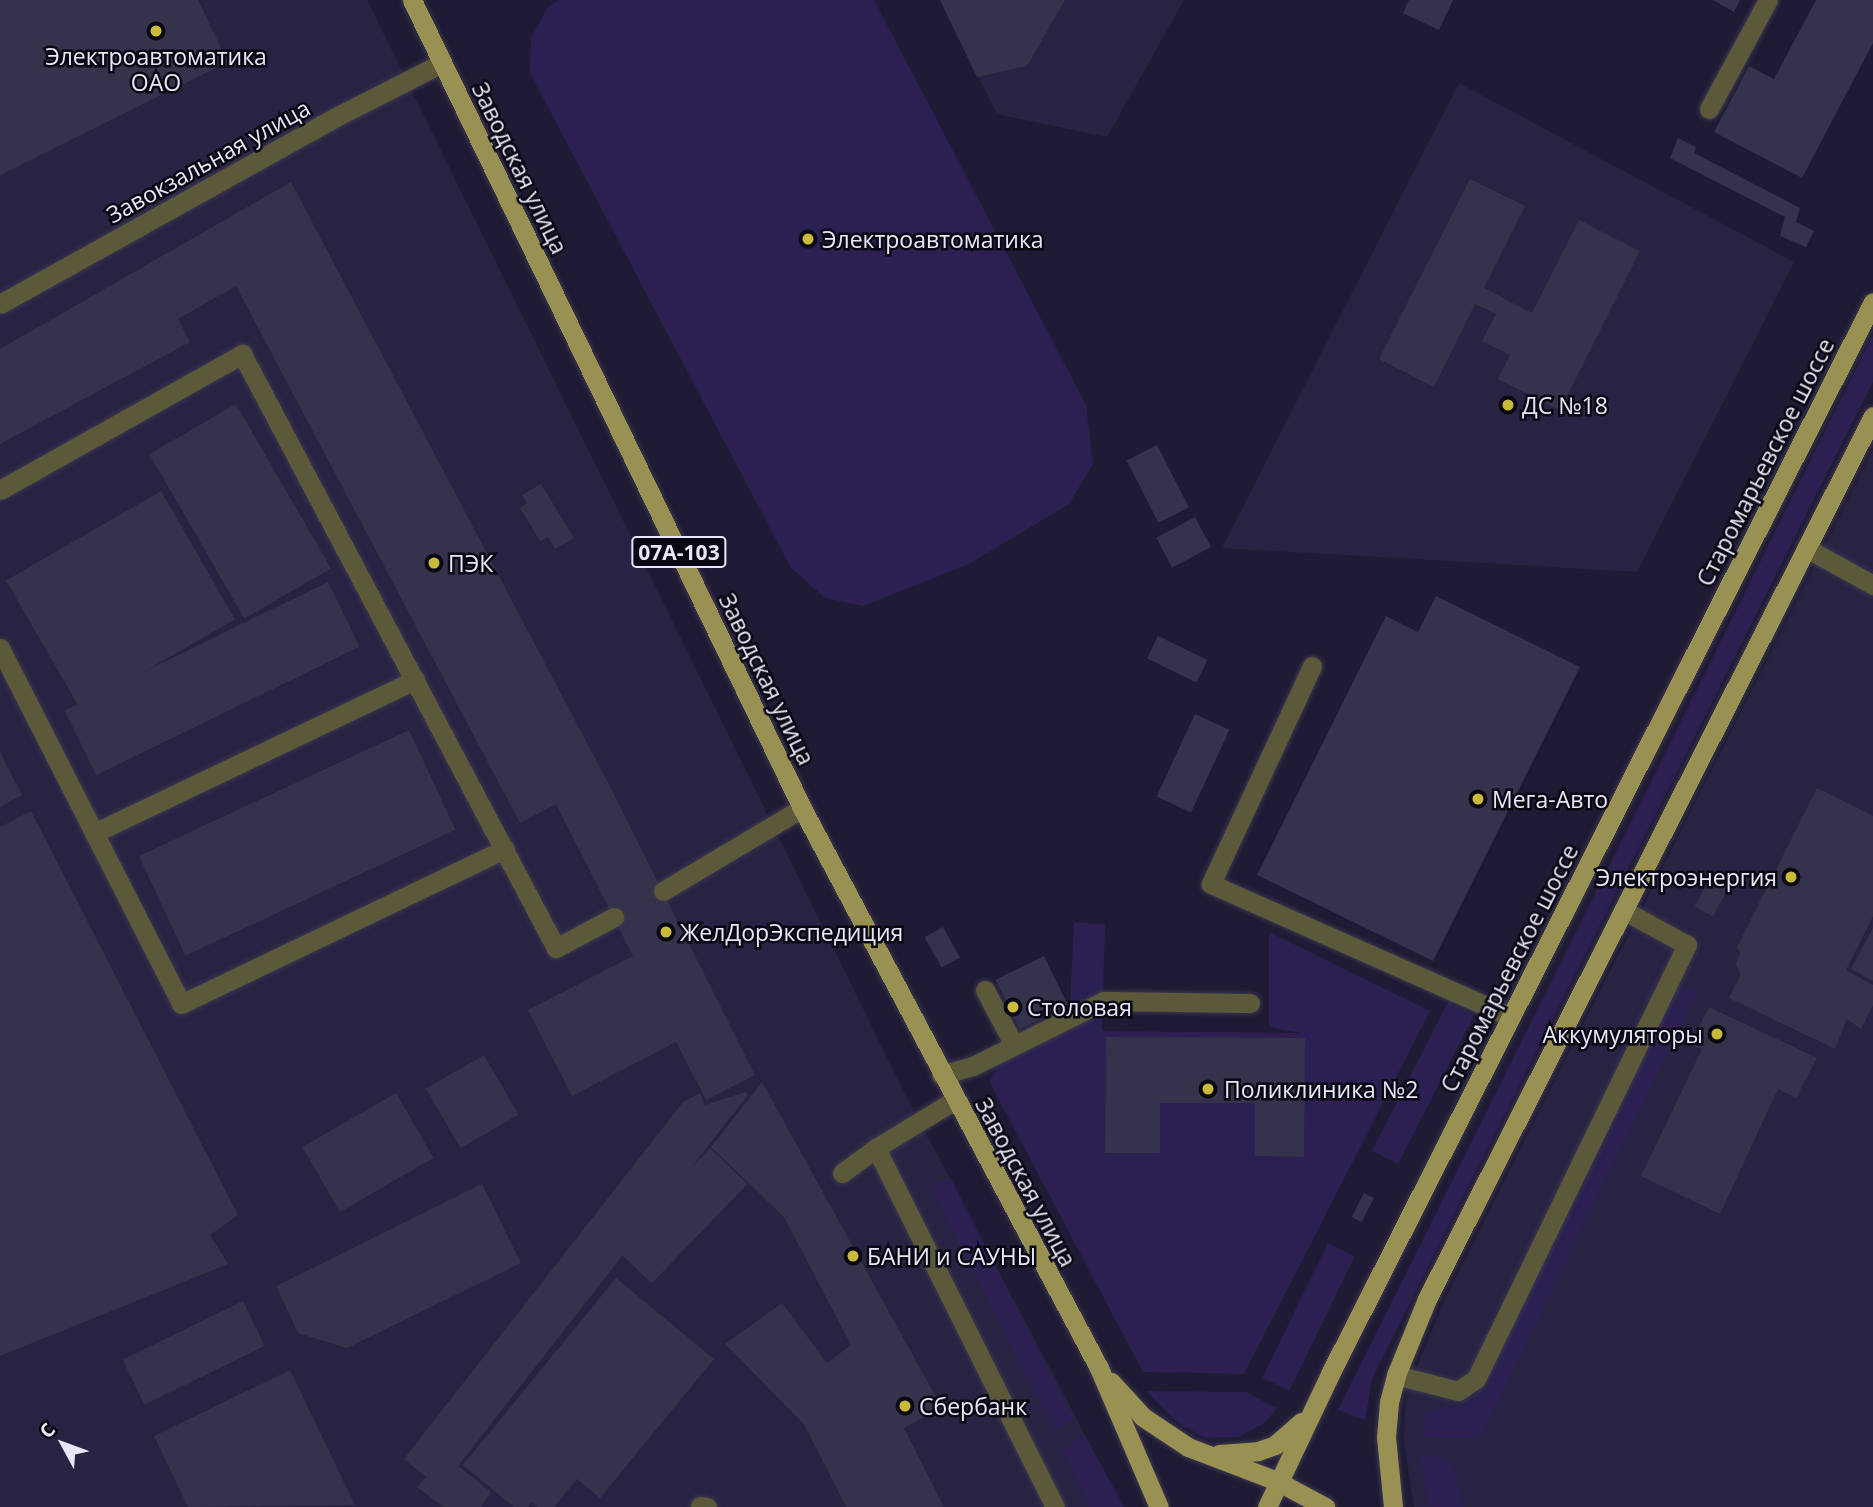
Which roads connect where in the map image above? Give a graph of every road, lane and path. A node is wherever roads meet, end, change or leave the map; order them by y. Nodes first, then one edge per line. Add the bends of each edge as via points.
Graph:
1 (412, 0) edge
2 (1768, 0) edge
3 (442, 63) junction
4 (1709, 109) dead end
5 (1873, 302) edge
6 (0, 304) edge
7 (1873, 416) edge
8 (0, 490) edge
9 (1806, 548) junction
10 (1873, 584) edge
11 (0, 648) edge
12 (1312, 666) dead end
13 (415, 680) junction
14 (802, 808) junction
15 (94, 833) junction
16 (505, 849) junction
17 (663, 891) dead end
18 (1623, 910) junction
19 (614, 918) dead end
20 (985, 990) dead end
21 (1251, 1003) dead end
22 (1511, 1017) junction
23 (1014, 1045) junction
24 (941, 1075) junction
25 (955, 1100) junction
26 (876, 1148) junction
27 (842, 1174) dead end
28 (1099, 1368) junction
29 (1396, 1375) junction
30 (1312, 1411) junction
31 (1188, 1447) junction
32 (1277, 1481) junction
33 (1055, 1507) edge
34 (1159, 1507) edge
35 (1266, 1507) edge
36 (1325, 1507) edge
37 (1393, 1507) edge

1 - 3 main road, Заводская улица / 07А-103
2 - 4 street
3 - 6 street, Завокзальная улица
3 - 14 main road, Заводская улица / 07А-103
5 - 22 main road, Старомарьевское шоссе
7 - 9 main road
8 - 13 street via 242,354
9 - 10 street
9 - 18 main road
11 - 15 street
12 - 22 street via 1211,884
13 - 15 street
13 - 16 street
14 - 17 street
14 - 24 main road, Заводская улица / 07А-103
15 - 16 street via 181,1004
16 - 19 street via 556,948
18 - 29 main road via 1427,1299
18 - 29 street via 1687,945 1476,1379 1458,1391
20 - 23 street
21 - 23 street via 1104,1001
22 - 30 main road, Старомарьевское шоссе
23 - 24 street via 973,1066
24 - 25 main road, Заводская улица / 07А-103
25 - 26 street
25 - 28 main road, Заводская улица / 07А-103
26 - 27 street
26 - 33 street
28 - 31 main road via 1143,1417
28 - 34 main road
29 - 37 main road via 1386,1437
30 - 31 main road via 1275,1445 1258,1451 1221,1455
30 - 32 main road, Старомарьевское шоссе
31 - 32 main road
32 - 35 main road, Старомарьевское шоссе
32 - 36 main road

